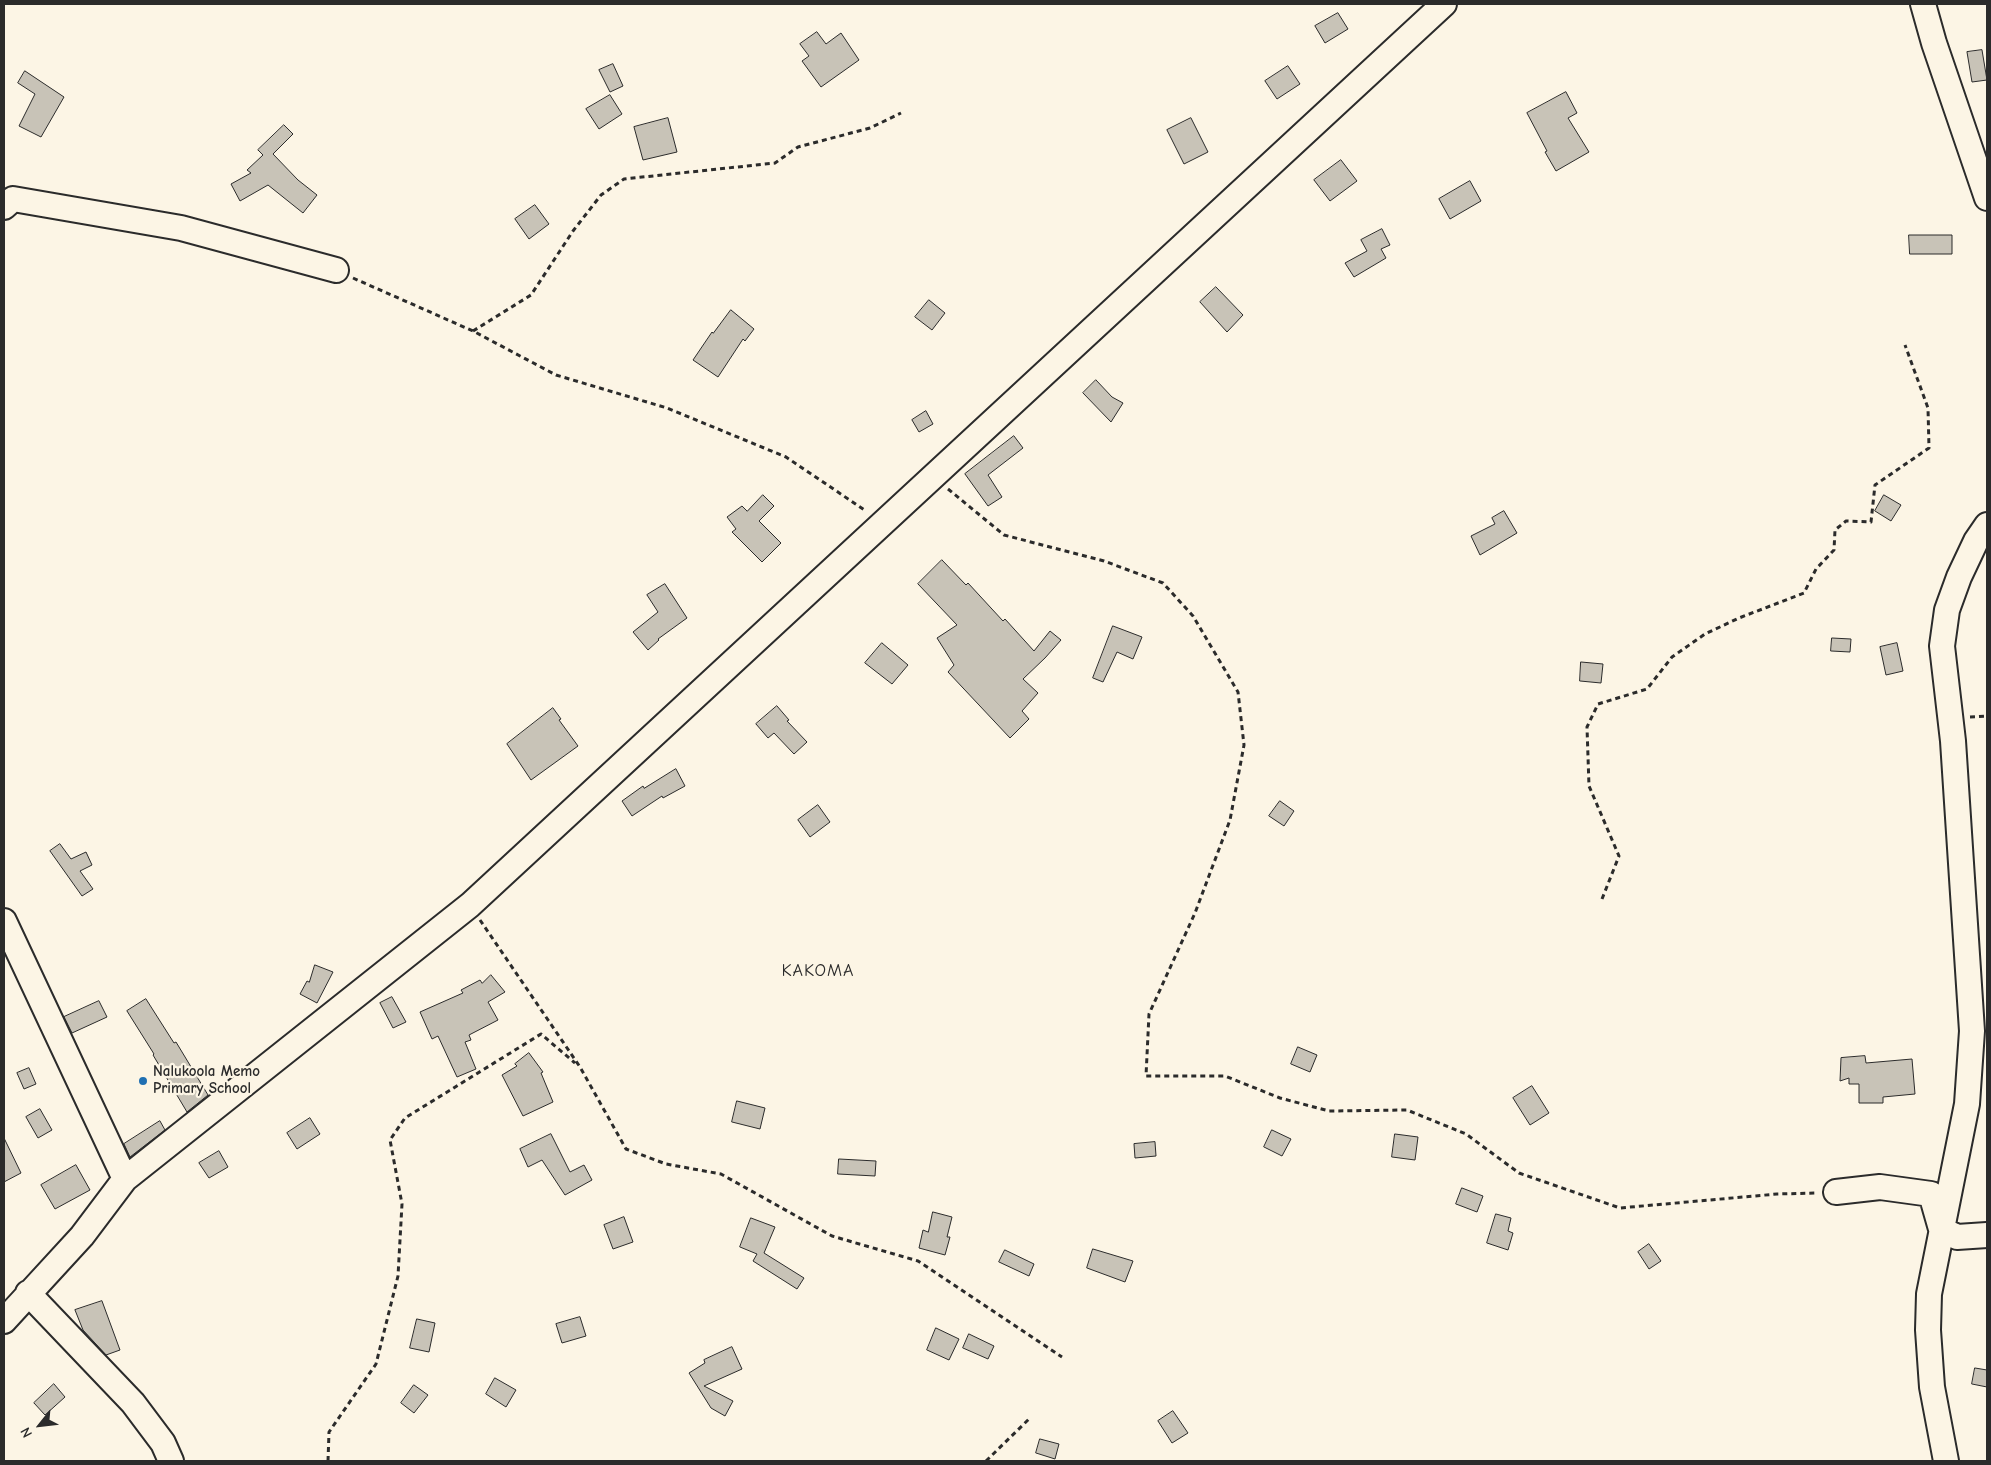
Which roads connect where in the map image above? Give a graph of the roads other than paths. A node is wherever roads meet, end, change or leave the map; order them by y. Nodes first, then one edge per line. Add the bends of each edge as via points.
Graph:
1 (1444, 4) edge
2 (1923, 4) edge
3 (1987, 198) edge
4 (4, 207) edge
5 (336, 270) road end
6 (1987, 525) edge
7 (4, 921) edge
8 (125, 1179) junction
9 (1836, 1192) road end
10 (1941, 1229) junction
11 (1987, 1235) edge
12 (28, 1293) junction
13 (4, 1321) edge
14 (171, 1461) edge
15 (1946, 1461) edge

1 - 8 street via 470,905
2 - 3 street
4 - 5 street via 13,199 181,228
6 - 10 street via 1959,577 1947,610 1942,646 1953,742 1972,1031 1966,1104
7 - 8 street
8 - 12 street via 82,1236
9 - 10 street via 1880,1187 1931,1194
10 - 11 street via 1957,1238
10 - 15 street via 1929,1294 1928,1330 1932,1387
12 - 13 street
12 - 14 street via 133,1404 163,1443

